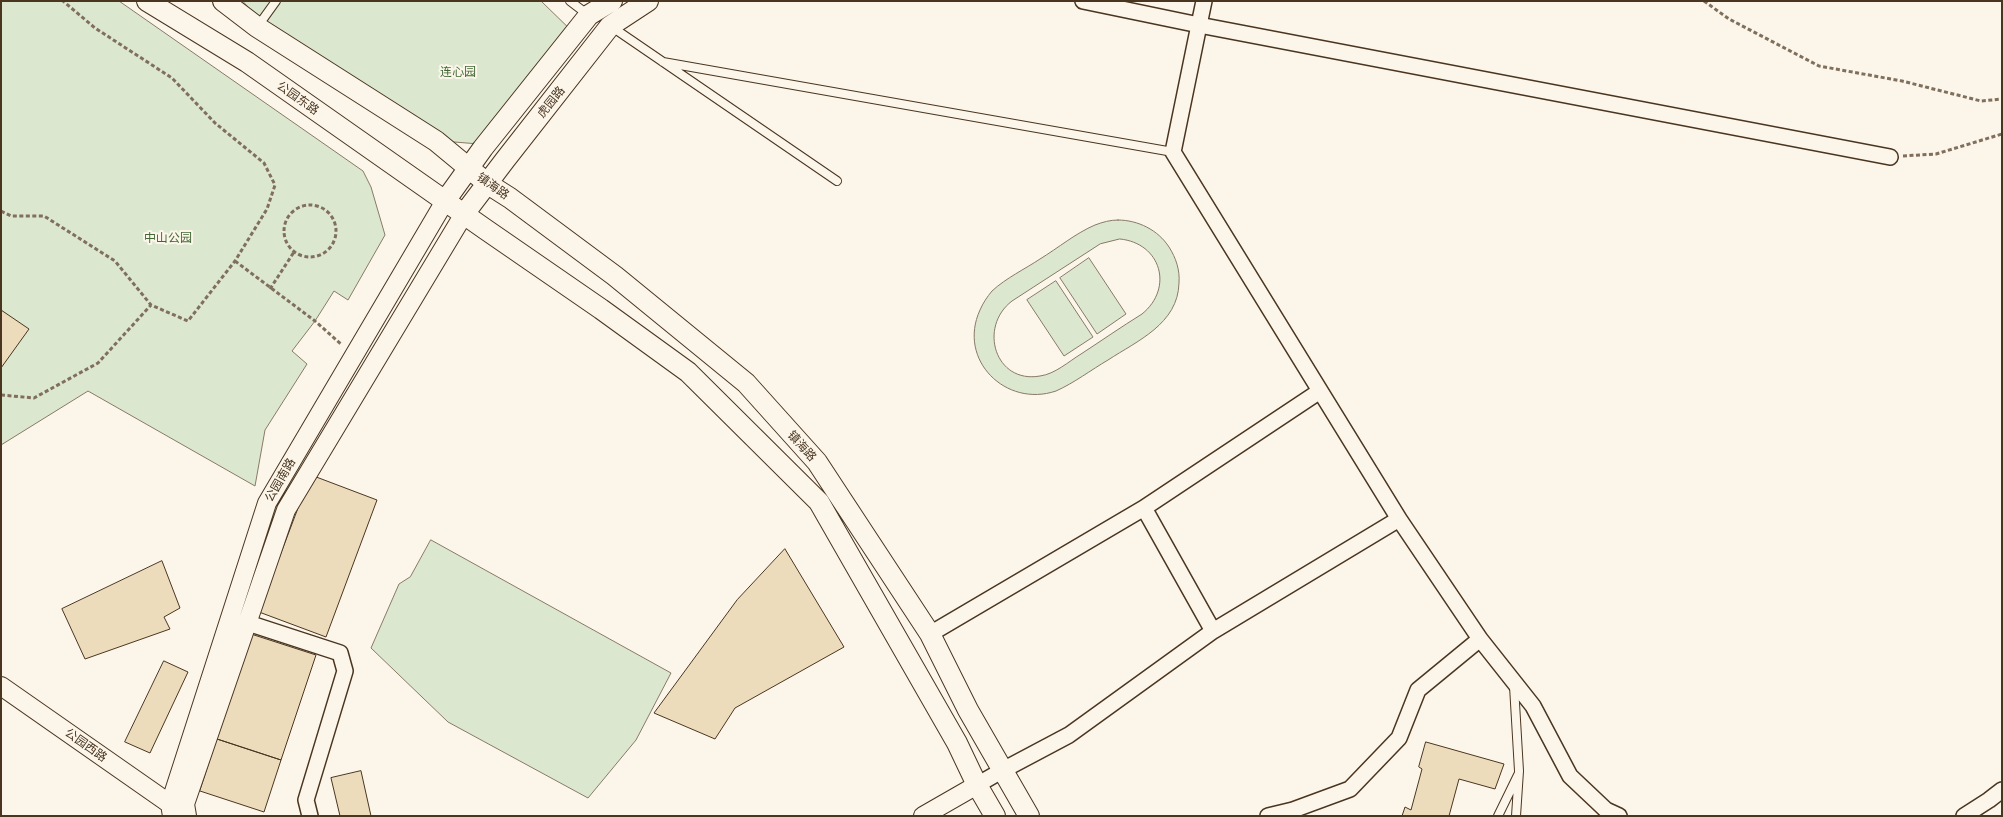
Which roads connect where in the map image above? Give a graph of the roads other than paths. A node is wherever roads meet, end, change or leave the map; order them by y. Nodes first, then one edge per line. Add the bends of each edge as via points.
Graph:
1 (148, 1) edge
2 (223, 1) edge
3 (276, 1) edge
4 (570, 1) edge
5 (612, 1) edge
6 (648, 1) edge
7 (1083, 1) edge
8 (1204, 1) edge
9 (589, 15) junction
10 (1199, 25) junction
11 (610, 26) junction
12 (257, 27) junction
13 (663, 62) junction
14 (1173, 152) junction
15 (1890, 157) road end
16 (468, 168) junction
17 (837, 180) dead end
18 (488, 184) junction
19 (446, 201) junction
20 (464, 214) junction
21 (1320, 391) junction
22 (1144, 508) junction
23 (1398, 519) junction
24 (248, 622) junction
25 (1214, 631) junction
26 (930, 634) junction
27 (1480, 639) junction
28 (1514, 682) junction
29 (1, 686) edge
30 (1003, 770) junction
31 (1519, 771) junction
32 (977, 786) junction
33 (2002, 790) edge
34 (171, 810) edge
35 (187, 816) edge
36 (310, 816) edge
37 (923, 816) edge
38 (995, 816) edge
39 (1030, 816) edge
40 (1268, 816) edge
41 (1498, 816) edge
42 (1516, 816) edge
43 (1619, 816) edge
44 (1964, 816) edge

1 - 19 main road, 公园东路 via 247,62
2 - 12 main road
3 - 12 lane
4 - 9 lane
5 - 9 main road, 虎园路
6 - 11 main road, 虎园路
7 - 10 street
8 - 10 street
9 - 16 main road, 虎园路
10 - 14 street
10 - 15 street
11 - 13 lane
11 - 18 main road, 虎园路
12 - 16 main road via 436,141
13 - 14 lane
13 - 17 lane
14 - 21 street
16 - 18 main road, 镇海路
16 - 19 main road, 虎园路
18 - 20 main road, 虎园路
18 - 26 main road, 镇海路 via 615,276 746,384 817,462
19 - 20 main road
19 - 34 street, 公园南路 via 267,503
20 - 24 street, 公园南路 via 286,510
20 - 32 main road via 688,372 819,502 957,743
21 - 22 street
21 - 23 street
22 - 25 street
22 - 26 street
23 - 25 street
23 - 27 street
24 - 35 street, 公园南路 via 185,804
24 - 36 street via 340,653 344,671 306,800
25 - 30 street via 1069,735
26 - 30 main road, 镇海路
27 - 28 street
27 - 40 street via 1418,690 1399,738 1350,789
28 - 31 lane
28 - 43 street via 1533,706 1570,776 1606,810
29 - 34 street, 公园西路
30 - 32 street
30 - 39 main road, 镇海路
31 - 41 lane
31 - 42 lane
32 - 37 street
32 - 38 main road
33 - 44 street

